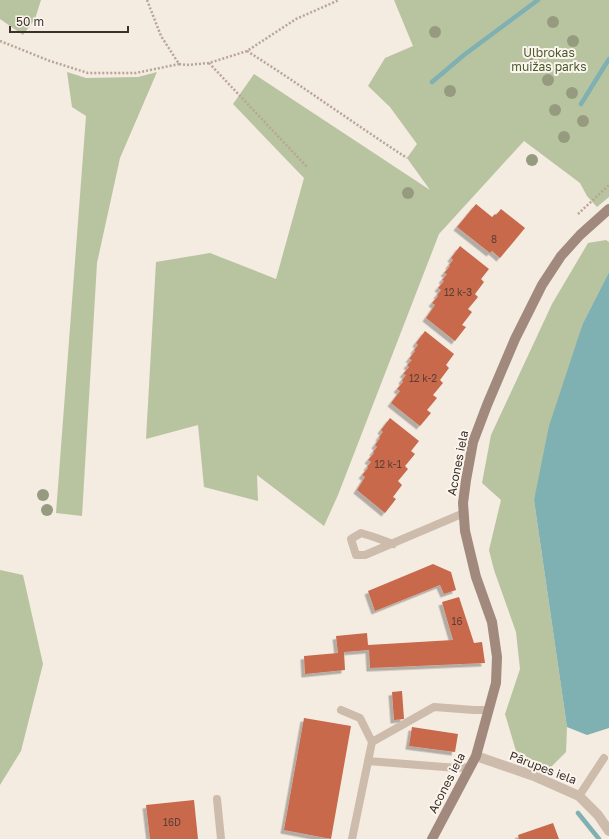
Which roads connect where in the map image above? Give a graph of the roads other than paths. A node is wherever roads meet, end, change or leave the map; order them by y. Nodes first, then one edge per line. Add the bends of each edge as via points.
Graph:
1 (609, 209) edge
2 (464, 513) junction
3 (393, 544) dead end
4 (341, 710) dead end
5 (490, 710) junction
6 (372, 742) junction
7 (476, 756) junction
8 (604, 758) dead end
9 (368, 761) junction
10 (470, 767) junction
11 (579, 796) junction
12 (218, 799) dead end
13 (609, 831) edge
14 (221, 839) edge
15 (352, 839) edge
16 (432, 839) edge

1 - 2 street, Acones iela via 561,256 542,285 515,339 473,442 466,480
2 - 3 lane
2 - 5 street, Acones iela via 465,531 476,576 489,613 497,657 496,683
4 - 6 lane via 360,718
5 - 6 lane via 434,707
5 - 7 street, Acones iela
6 - 9 lane
7 - 10 street, Acones iela
7 - 11 street, Pārupes iela via 534,776
8 - 11 lane
9 - 10 lane
9 - 15 lane
10 - 16 street, Acones iela
11 - 13 street, Pārupes iela via 598,815
12 - 14 lane

